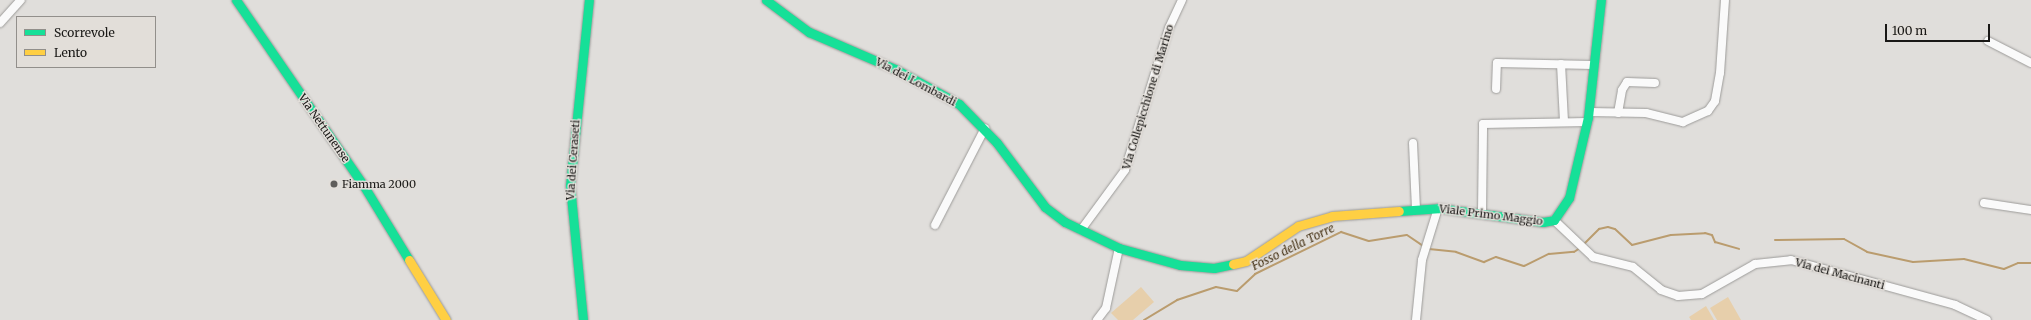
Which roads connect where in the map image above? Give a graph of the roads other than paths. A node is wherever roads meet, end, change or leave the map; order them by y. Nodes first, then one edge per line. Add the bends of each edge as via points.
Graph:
1 (21, 0) edge
2 (236, 0) edge
3 (589, 0) edge
4 (766, 0) edge
5 (1182, 0) edge
6 (1601, 0) edge
7 (1725, 0) edge
8 (0, 23) edge
9 (1988, 41) dead end
10 (2031, 63) edge
11 (1561, 64) junction
12 (1593, 65) junction
13 (1655, 83) dead end
14 (1496, 89) dead end
15 (1589, 112) junction
16 (1618, 112) junction
17 (1564, 122) junction
18 (1587, 122) junction
19 (985, 128) junction
20 (1413, 143) dead end
21 (1984, 203) dead end
22 (1438, 208) junction
23 (1416, 210) junction
24 (2031, 210) edge
25 (1482, 212) junction
26 (1554, 220) junction
27 (935, 225) dead end
28 (1081, 230) junction
29 (1119, 248) junction
30 (446, 320) edge
31 (583, 320) edge
32 (1097, 320) edge
33 (1416, 320) edge
34 (1987, 320) edge

1 - 8 street
2 - 30 street, Via Nettunense via 362,183
3 - 31 street, Via dei Ceraseti via 570,186
4 - 19 street, Via dei Lombardi via 816,36 889,66 950,98
5 - 28 street, Via Collepicchione di Marino via 1169,28 1125,170
6 - 12 street, Viale Primo Maggio
7 - 16 street via 1720,73 1712,107 1684,122 1646,113
9 - 10 street
11 - 12 street
11 - 14 street via 1497,63
11 - 17 street
12 - 15 street, Viale Primo Maggio
13 - 16 street via 1627,82 1622,90
15 - 16 street
15 - 18 street, Viale Primo Maggio
17 - 18 street
17 - 25 street via 1483,124
18 - 26 street, Viale Primo Maggio via 1569,198
19 - 27 street
19 - 28 street, Via dei Lombardi via 1045,207
20 - 23 street
21 - 24 street
22 - 23 street, Viale Primo Maggio
22 - 25 street, Viale Primo Maggio
22 - 33 street via 1426,248
23 - 29 street, Viale Primo Maggio via 1314,219 1294,229 1257,255 1219,268 1180,265
25 - 26 street, Viale Primo Maggio via 1543,222
26 - 34 street, Via dei Macinanti via 1598,260 1633,267 1661,290 1682,297 1711,290 1750,265 1791,260 1955,305
28 - 29 street, Via dei Lombardi
29 - 32 street via 1106,308

